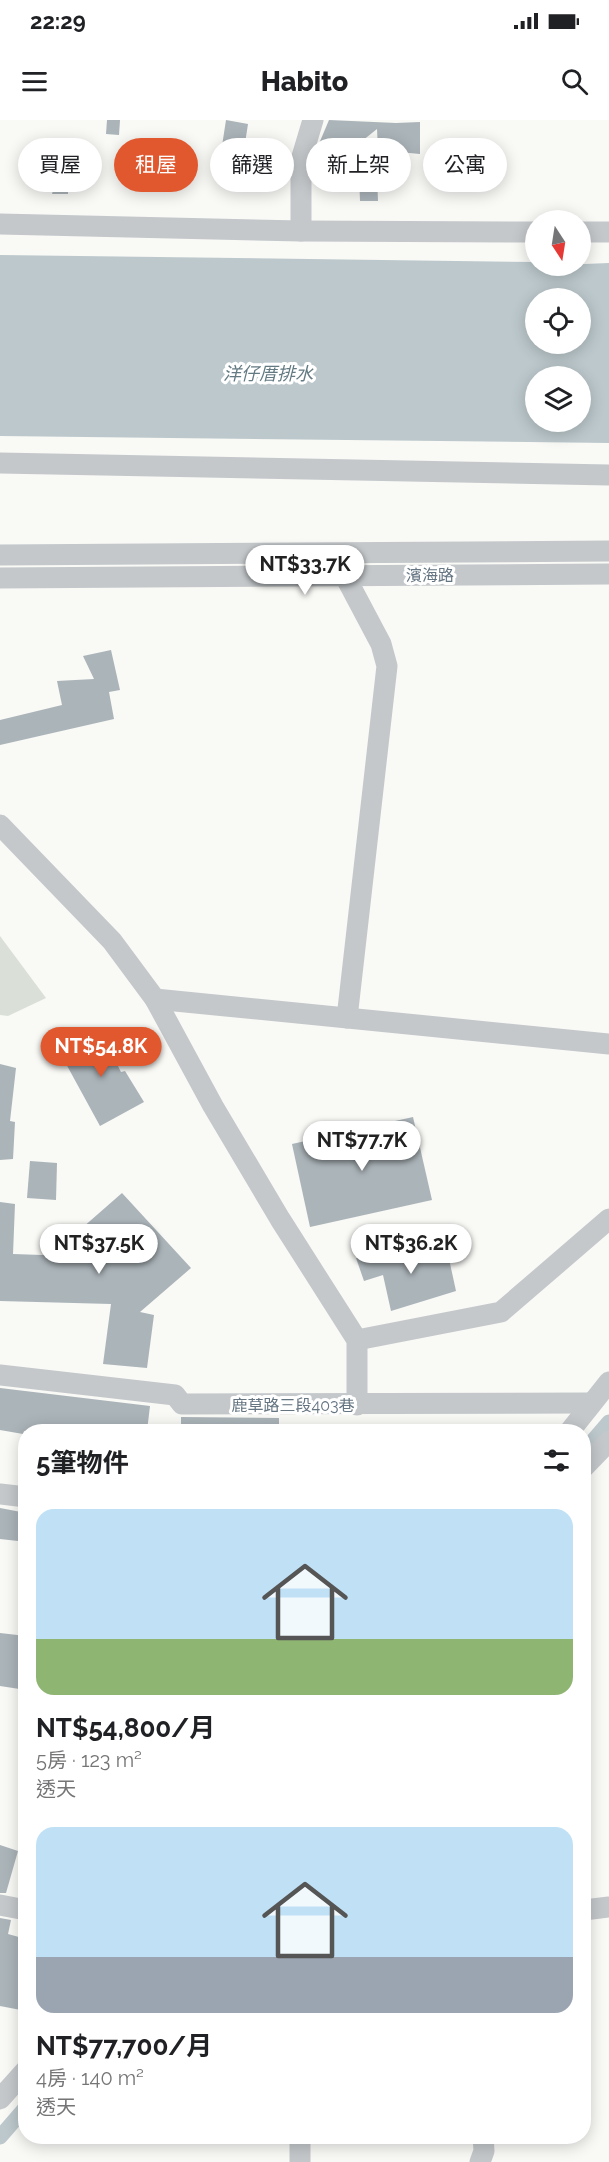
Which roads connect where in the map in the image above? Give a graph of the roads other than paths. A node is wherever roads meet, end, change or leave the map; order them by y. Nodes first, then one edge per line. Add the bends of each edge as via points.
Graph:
1 (306, 121) edge
2 (0, 224) edge
3 (301, 231) junction
4 (525, 232) edge
5 (591, 232) edge
6 (609, 232) edge
7 (0, 464) edge
8 (609, 475) edge
9 (609, 551) edge
10 (0, 555) edge
11 (609, 574) edge
12 (345, 576) junction
13 (0, 578) edge
14 (0, 825) edge
15 (155, 999) junction
16 (347, 1018) junction
17 (609, 1044) edge
18 (609, 1219) edge
19 (357, 1340) junction
20 (0, 1375) edge
21 (609, 1382) edge
22 (591, 1403) junction
23 (357, 1406) junction
24 (575, 1424) edge
25 (609, 1441) edge
26 (591, 1460) edge
27 (0, 1494) edge
28 (18, 1496) edge
29 (0, 1905) edge
30 (609, 1907) edge
31 (18, 1908) edge
32 (591, 1909) edge
33 (18, 2079) edge
34 (0, 2099) edge
35 (300, 2144) edge
36 (483, 2144) edge
37 (300, 2162) edge
38 (480, 2162) edge

1 - 3 street via 301,160
2 - 3 street
3 - 4 street
5 - 6 street
7 - 8 street
9 - 10 street, 濱海路
11 - 12 street, 濱海路
12 - 13 street, 濱海路
12 - 16 street via 381,644 387,666
14 - 15 street via 112,941
15 - 16 street
15 - 19 street via 256,1178
16 - 17 street
18 - 19 street via 501,1312
19 - 23 street
20 - 23 street, 鹿草路三段403巷 via 175,1395 182,1404
21 - 22 street
22 - 23 street, 鹿草路三段403巷
22 - 24 street
25 - 26 street
27 - 28 street
29 - 31 street
30 - 32 street
33 - 34 street
35 - 37 street
36 - 38 street

